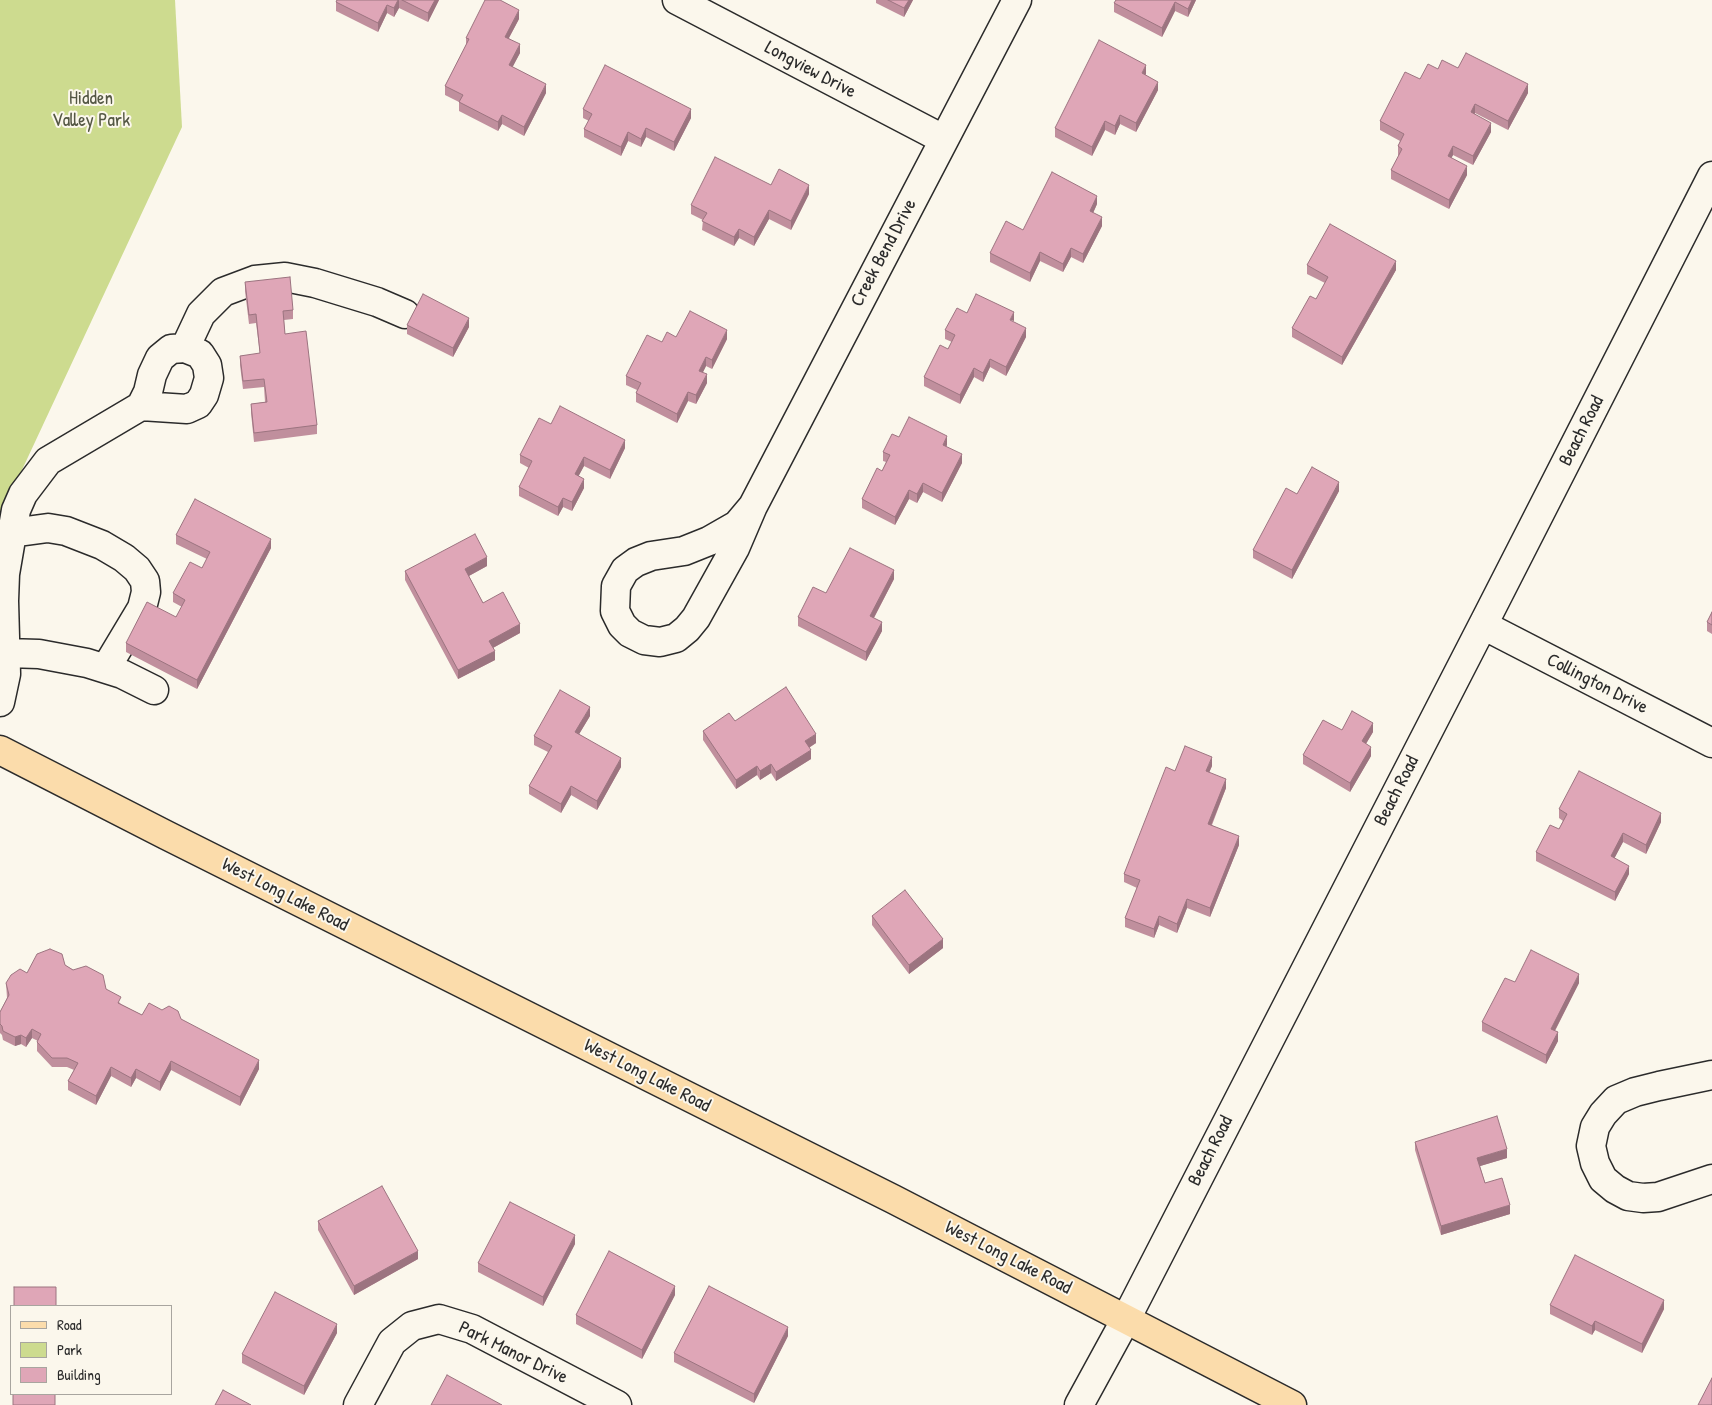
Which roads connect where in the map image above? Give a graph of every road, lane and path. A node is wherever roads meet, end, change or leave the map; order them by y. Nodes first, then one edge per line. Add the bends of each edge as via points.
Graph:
1 (677, 0) edge
2 (1017, 0) edge
3 (943, 139) junction
4 (1712, 176) edge
5 (405, 314) dead end
6 (185, 348) junction
7 (141, 406) junction
8 (753, 506) junction
9 (11, 532) junction
10 (1482, 626) junction
11 (6, 653) junction
12 (106, 668) junction
13 (154, 690) dead end
14 (0, 702) edge
15 (1712, 743) edge
16 (0, 750) edge
17 (1712, 1075) edge
18 (1712, 1179) edge
19 (1126, 1319) junction
20 (358, 1405) edge
21 (617, 1405) edge
22 (1079, 1405) edge
23 (1292, 1405) edge

1 - 3 street, Longview Drive
2 - 3 street, Creek Bend Drive
3 - 8 street, Creek Bend Drive
4 - 10 street, Beach Road
5 - 6 street via 315,282 286,277 254,280 223,292 201,314
6 - 7 street via 171,349 160,358
6 - 7 street via 200,354 207,365 209,378 198,404 187,409
7 - 9 street via 48,461 23,494
8 - 8 street, Creek Bend Drive via 738,525 709,541 684,551 651,556 625,570 616,586 615,611 622,625 644,640 660,642 676,638 687,629 735,548
9 - 11 street via 4,574
9 - 12 street via 48,528 66,531 102,544 137,569 145,581 142,608
10 - 15 street, Collington Drive
10 - 19 street, Beach Road
11 - 12 street via 38,654
11 - 14 street via 6,674
12 - 13 street
16 - 19 main road, West Long Lake Road
17 - 18 street via 1635,1092 1616,1100 1596,1127 1592,1146 1595,1163 1603,1179 1628,1196 1658,1197
19 - 22 street, Beach Road
19 - 23 main road, West Long Lake Road
20 - 21 street, Park Manor Drive via 392,1342 412,1326 439,1319 472,1329

